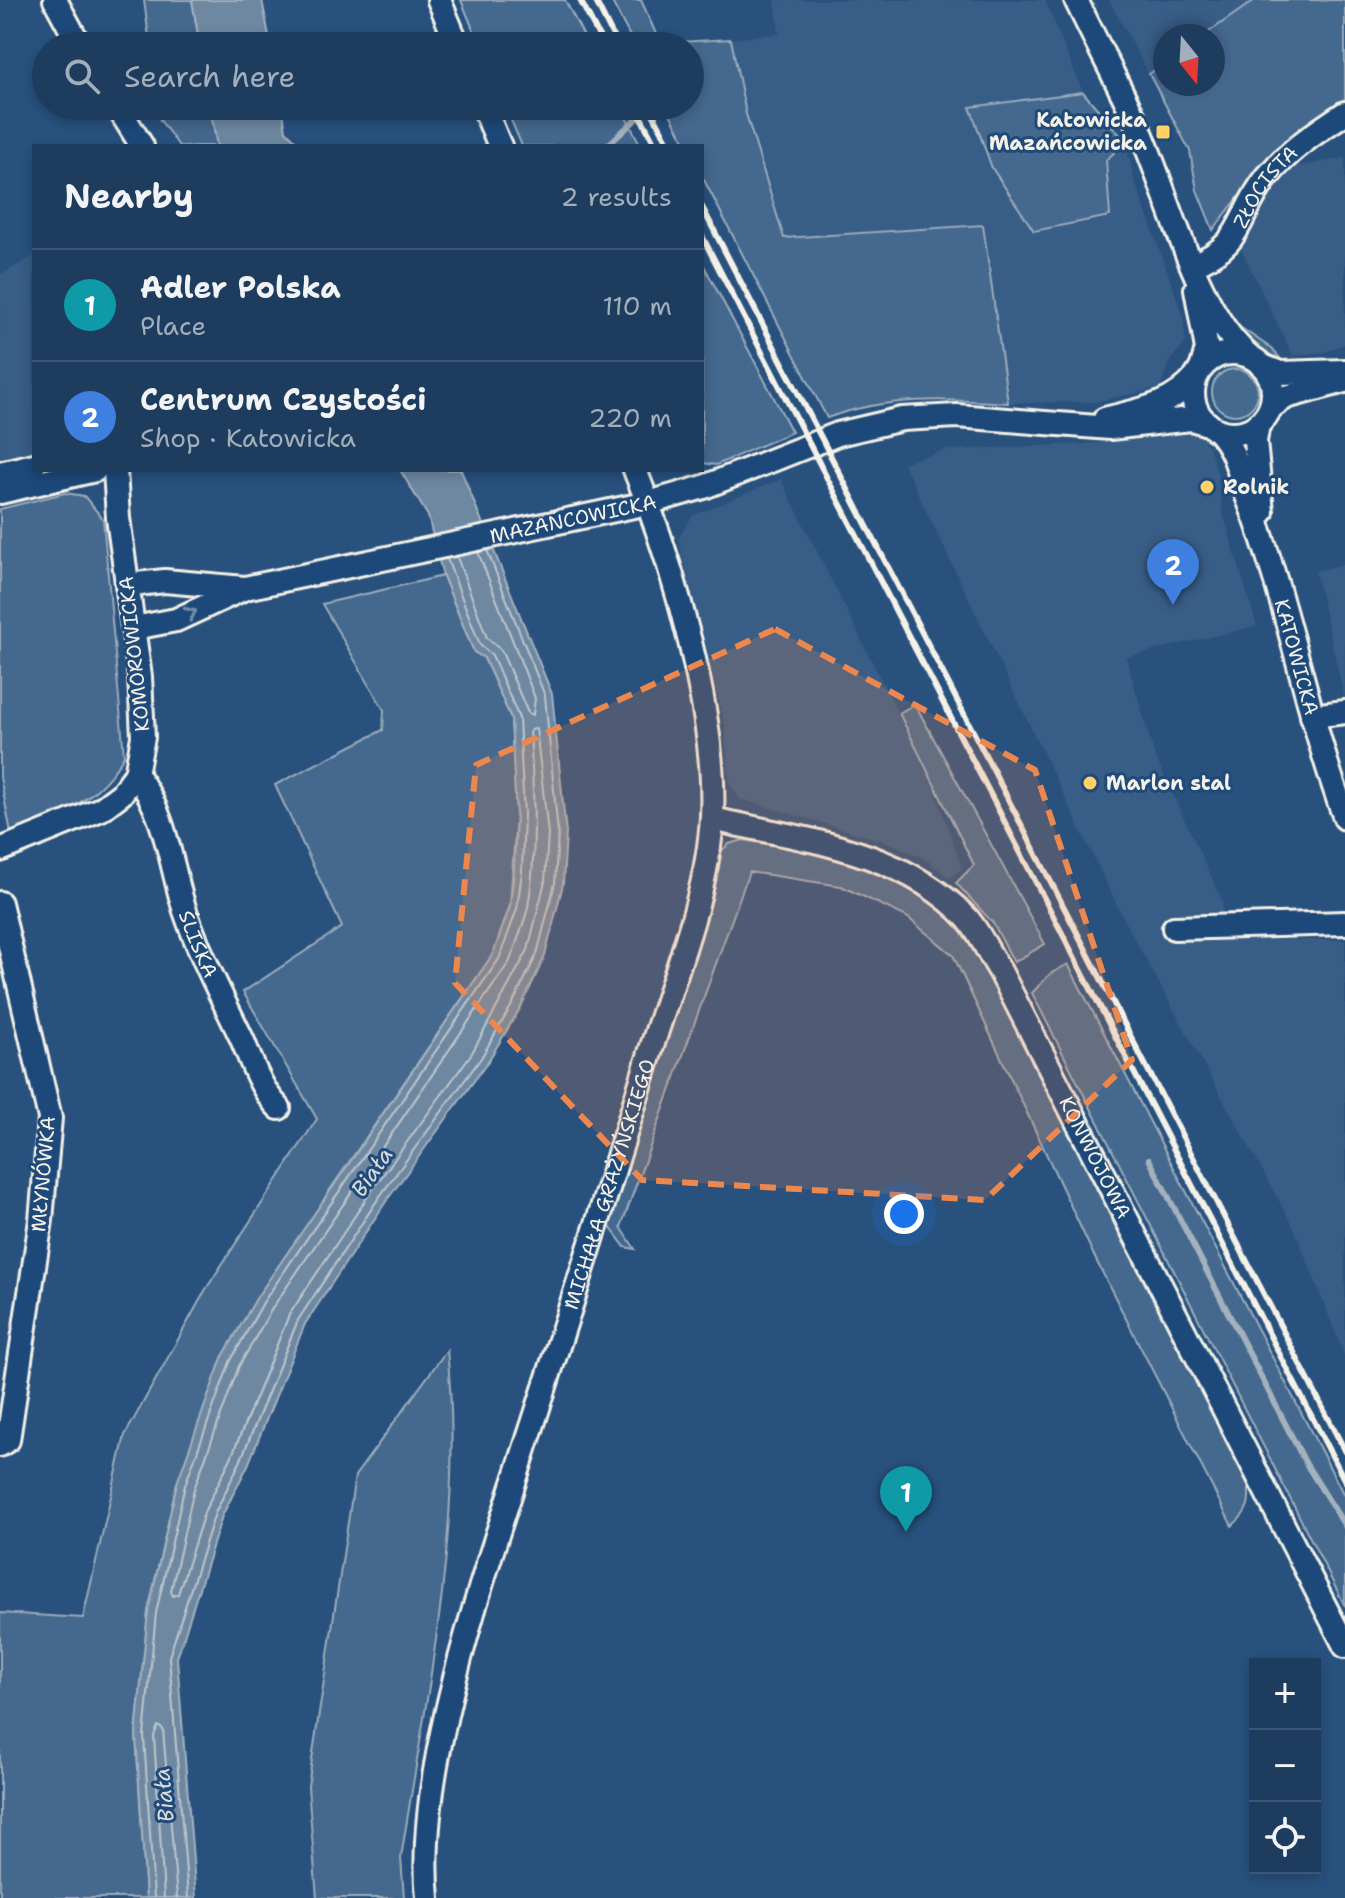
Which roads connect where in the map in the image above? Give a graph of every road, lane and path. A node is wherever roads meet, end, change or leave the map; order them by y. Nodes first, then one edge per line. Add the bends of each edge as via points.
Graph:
1 (55, 0) edge
2 (439, 0) edge
3 (1076, 0) edge
4 (72, 32) edge
5 (452, 32) edge
6 (1345, 113) edge
7 (126, 120) edge
8 (489, 120) edge
9 (141, 144) edge
10 (499, 144) edge
11 (1192, 265) junction
12 (1256, 361) junction
13 (1345, 371) edge
14 (1199, 372) junction
15 (1345, 381) edge
16 (1264, 416) junction
17 (1084, 424) junction
18 (1213, 427) junction
19 (32, 465) edge
20 (86, 472) edge
21 (115, 472) edge
22 (636, 472) edge
23 (0, 473) edge
24 (0, 492) edge
25 (648, 503) junction
26 (1264, 541) junction
27 (127, 585) junction
28 (245, 588) junction
29 (134, 628) junction
30 (1345, 712) edge
31 (1312, 716) junction
32 (136, 774) junction
33 (1345, 818) edge
34 (712, 819) junction
35 (0, 850) edge
36 (0, 903) edge
37 (1345, 923) edge
38 (1174, 928) dead end
39 (279, 1108) dead end
40 (0, 1445) edge
41 (1345, 1646) edge
42 (428, 1898) edge

1 - 4 street
2 - 5 street
3 - 11 street via 1138,127
6 - 11 street, ZŁOCISTA via 1279,164 1227,247
7 - 9 street
8 - 10 street
11 - 12 street via 1231,340
11 - 14 street via 1207,349
12 - 13 street via 1280,373
12 - 14 street via 1227,352
12 - 16 street via 1273,387
14 - 17 street, MAZAŃCOWICKA via 1180,395 1163,404
14 - 18 street via 1195,407
15 - 16 street via 1286,397
16 - 18 street via 1239,432
16 - 26 street, KATOWICKA via 1255,441
17 - 18 street, MAZAŃCOWICKA via 1138,427 1191,419
17 - 25 street, MAZAŃCOWICKA via 957,416 870,424
18 - 26 street, KATOWICKA via 1231,445
19 - 23 street
20 - 24 street
21 - 27 street, KOMOROWICKA
22 - 25 street, MICHAŁA GRAŻYŃSKIEGO
25 - 28 street, MAZAŃCOWICKA
25 - 34 street, MICHAŁA GRAŻYŃSKIEGO via 707,727
26 - 31 street, KATOWICKA
27 - 28 street, MAZAŃCOWICKA via 165,581
27 - 29 street, KOMOROWICKA
29 -> 28 street, MAZAŃCOWICKA via 176,620
29 - 32 street, KOMOROWICKA via 143,737
30 - 31 street
31 - 33 street, KATOWICKA
32 - 35 street via 101,809
32 - 39 street, ŚLISKA via 153,797 166,830 185,910 202,954 263,1085
34 - 41 street, KONWOJOWA via 879,860 933,887 969,921 1000,971
34 - 42 street, MICHAŁA GRAŻYŃSKIEGO via 689,927 465,1632 437,1770 425,1870
36 - 40 street, MŁYNÓWKA via 50,1118 41,1220 8,1440
37 - 38 street

